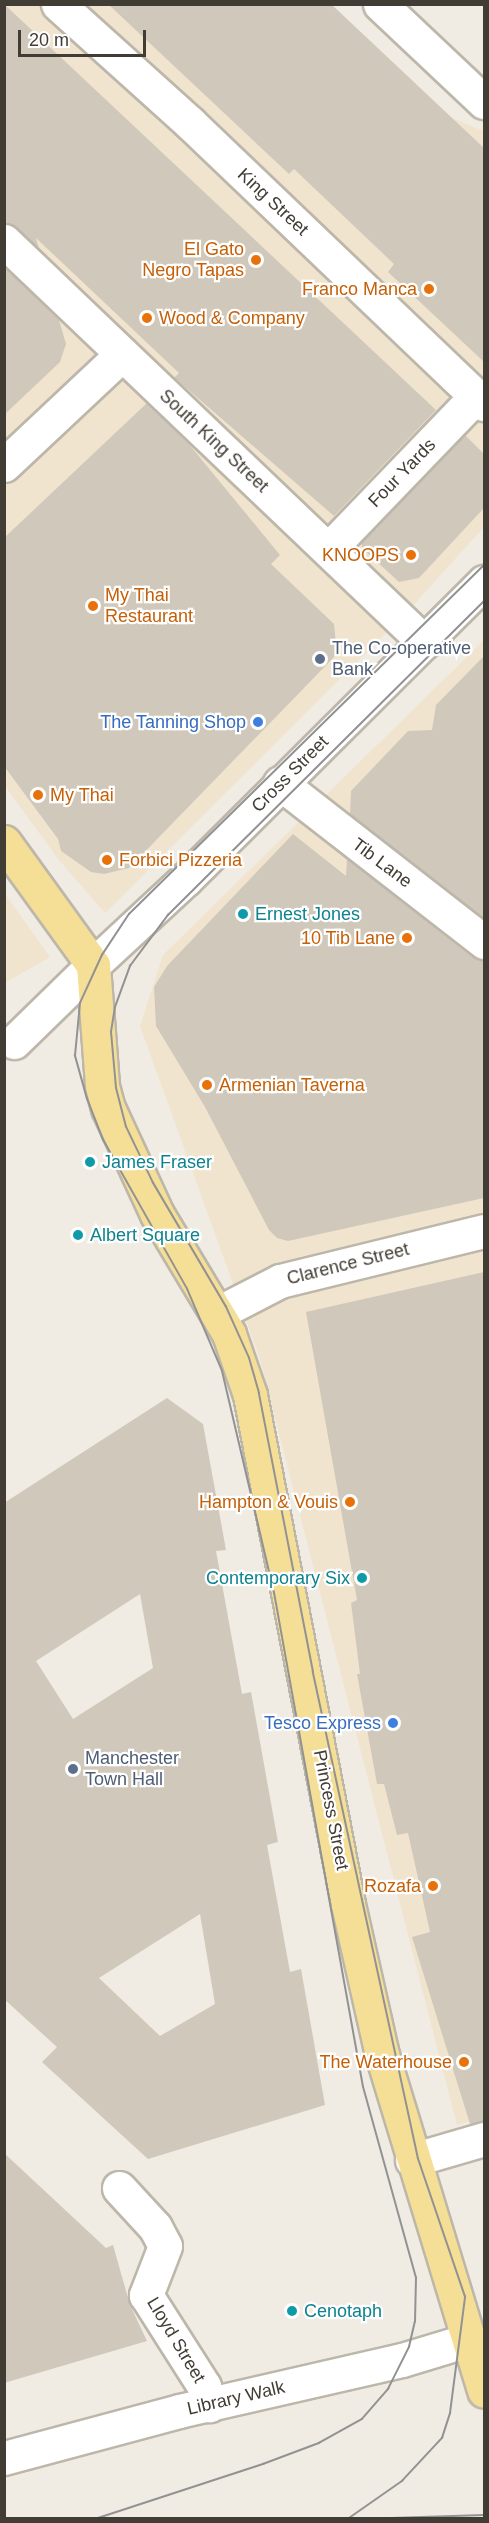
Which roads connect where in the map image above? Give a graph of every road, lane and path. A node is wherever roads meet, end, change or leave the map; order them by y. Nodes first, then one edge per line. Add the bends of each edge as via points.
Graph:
1 (58, 4) edge
2 (380, 4) edge
3 (484, 102) edge
4 (4, 241) edge
5 (122, 354) junction
6 (480, 400) edge
7 (4, 465) edge
8 (329, 549) junction
9 (484, 582) edge
10 (423, 642) junction
11 (280, 783) junction
12 (4, 842) edge
13 (484, 942) edge
14 (93, 965) junction
15 (9, 1046) edge
16 (484, 1232) edge
17 (218, 1313) junction
18 (484, 2139) edge
19 (412, 2160) junction
20 (118, 2188) dead end
21 (468, 2340) junction
22 (484, 2391) edge
23 (209, 2405) junction
24 (4, 2458) edge

1 - 6 street, King Street via 190,123
2 - 3 street
4 - 5 street, South King Street
5 - 7 street
5 - 8 street, South King Street
6 - 8 street, Four Yards
8 - 10 street, South King Street
9 - 10 street, Cross Street
10 - 11 street, Cross Street
11 - 13 street, Tib Lane
11 - 14 street, Cross Street via 186,879
12 - 14 main road
14 - 15 street
14 - 17 main road, Princess Street via 102,1086 108,1108 157,1214
16 - 17 street, Clarence Street via 280,1281
17 - 19 main road, Princess Street via 250,1395 348,1904 386,2069
18 - 19 street
19 - 21 main road, Princess Street
20 - 23 street, Lloyd Street via 155,2227 165,2246 146,2295 204,2386
21 - 22 main road, Princess Street
21 - 23 street, Library Walk via 402,2360
23 - 24 street, Library Walk

